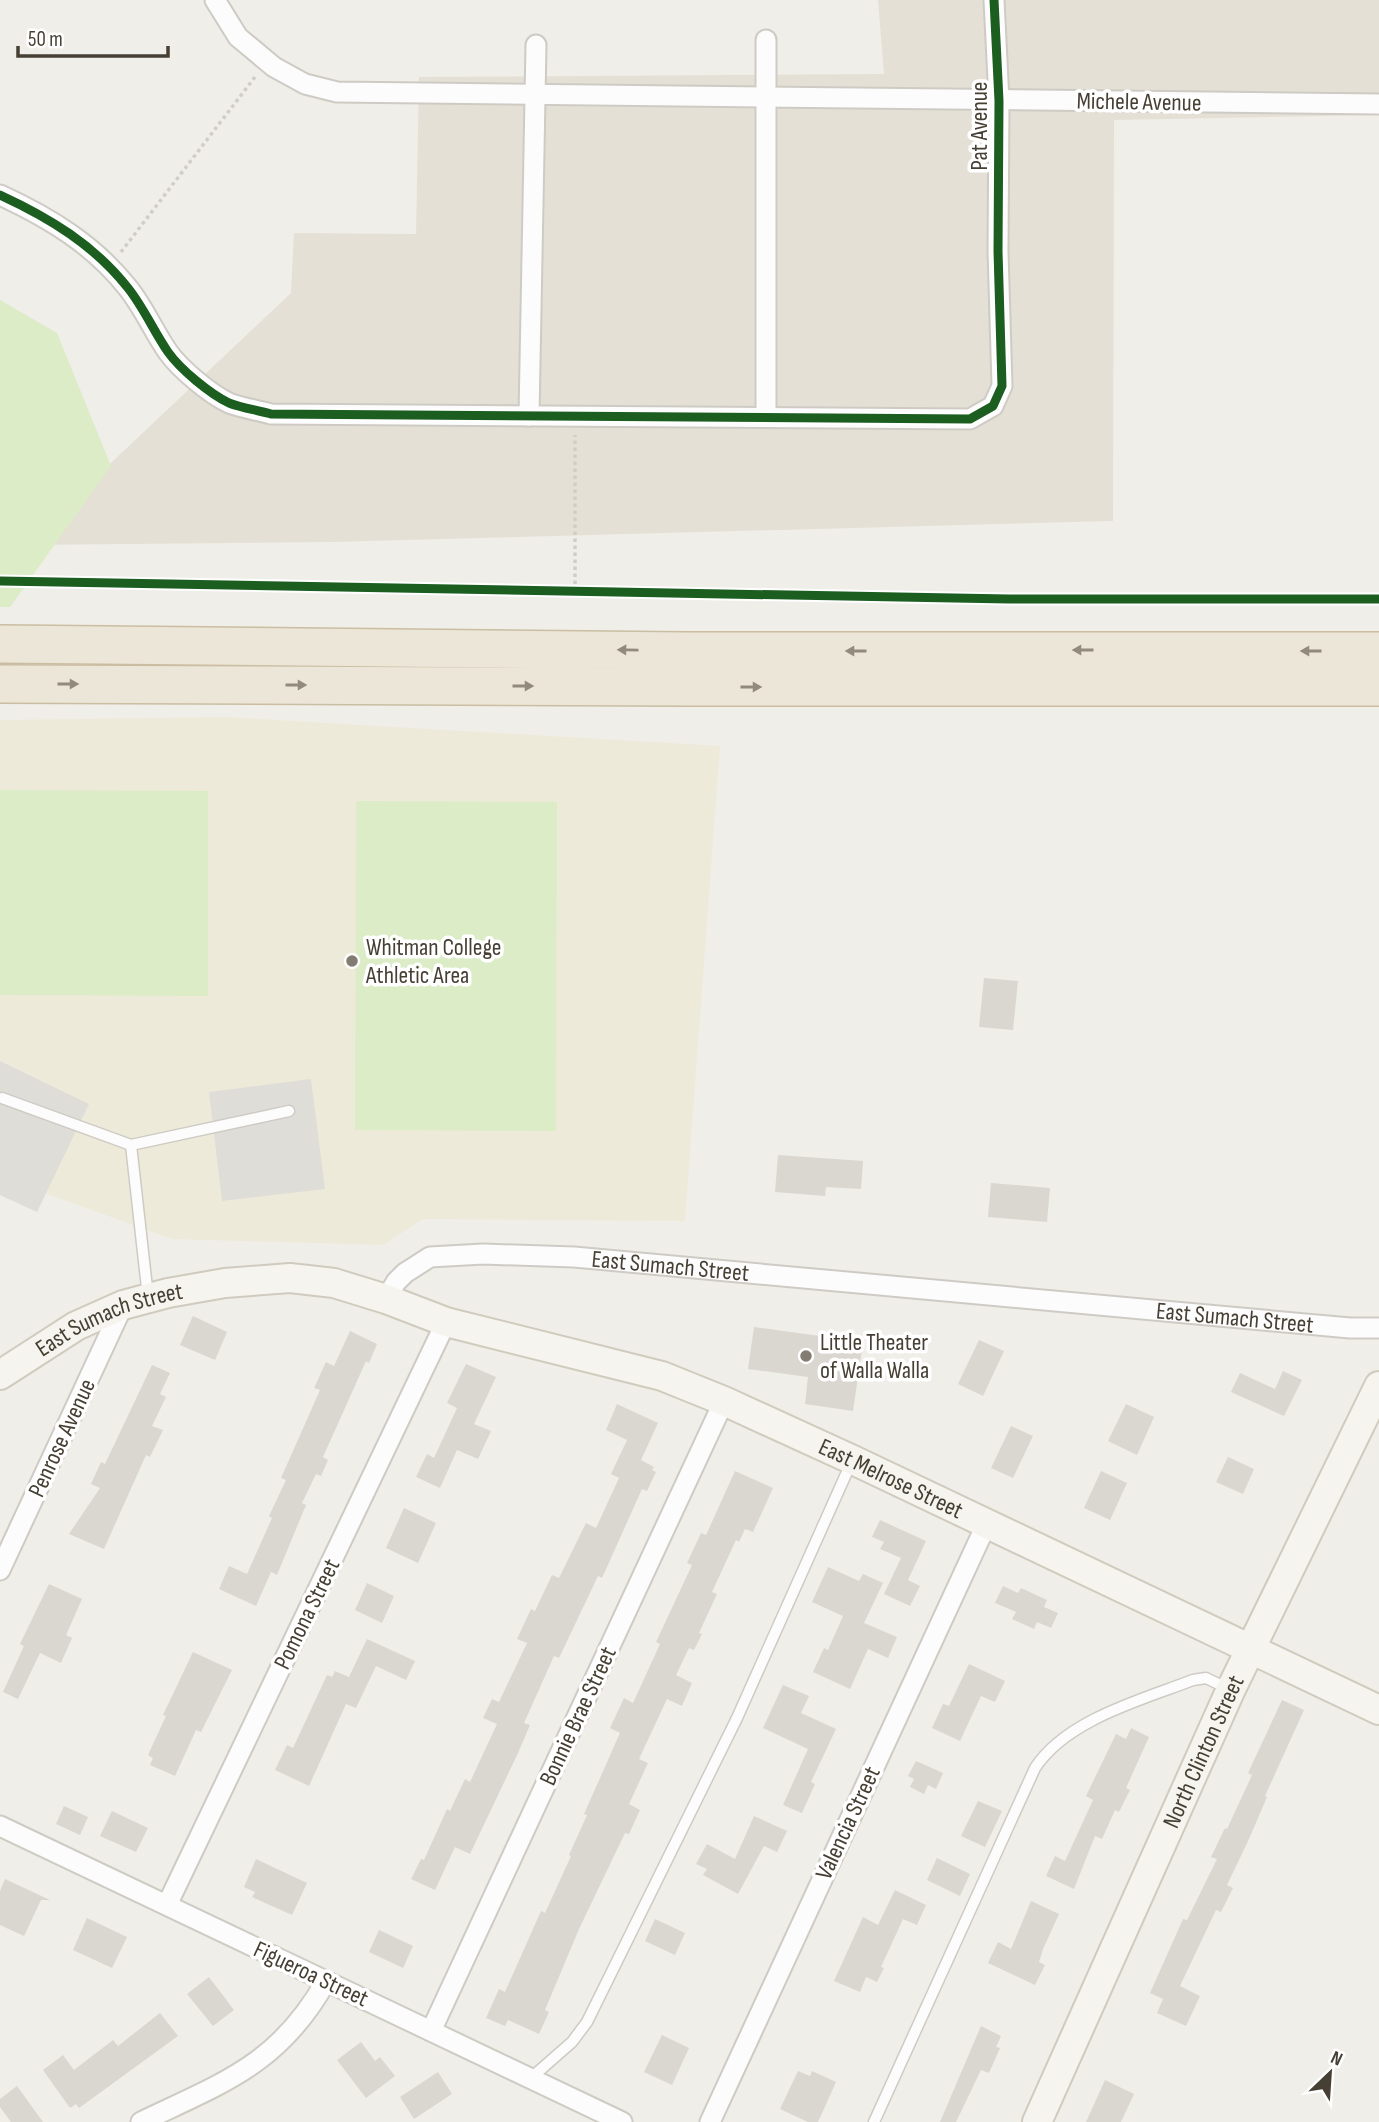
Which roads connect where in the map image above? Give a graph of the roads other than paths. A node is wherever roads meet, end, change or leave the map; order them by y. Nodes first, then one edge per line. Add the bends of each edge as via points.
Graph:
1 (215, 0) edge
2 (994, 0) edge
3 (766, 40) dead end
4 (536, 44) dead end
5 (535, 93) junction
6 (766, 97) junction
7 (999, 101) junction
8 (1379, 104) edge
9 (0, 195) edge
10 (529, 416) junction
11 (766, 417) junction
12 (0, 644) edge
13 (1379, 651) edge
14 (1379, 674) edge
15 (0, 684) edge
16 (1220, 687) junction
17 (1379, 687) edge
18 (2, 1098) dead end
19 (289, 1111) dead end
20 (131, 1144) junction
21 (386, 1299) junction
22 (135, 1302) junction
23 (446, 1322) junction
24 (1379, 1328) edge
25 (0, 1375) edge
26 (1379, 1386) edge
27 (724, 1401) junction
28 (853, 1460) junction
29 (987, 1523) junction
30 (0, 1570) edge
31 (1250, 1649) junction
32 (1231, 1689) junction
33 (1379, 1710) edge
34 (0, 1826) edge
35 (167, 1905) junction
36 (326, 1981) junction
37 (432, 2031) junction
38 (531, 2078) junction
39 (141, 2122) edge
40 (622, 2122) edge
41 (710, 2122) edge
42 (874, 2122) edge
43 (1037, 2122) edge

1 - 5 street, Michele Avenue via 238,37 305,84 337,92
2 - 7 street, Pat Avenue
3 - 6 street
4 - 5 street
5 - 6 street, Michele Avenue
5 - 10 street
6 - 7 street, Michele Avenue
6 - 11 street
7 - 8 street, Michele Avenue
7 - 11 street, Pat Avenue via 1002,386 993,406 970,419
9 - 10 street, Pat Avenue via 76,237 130,290 169,354 228,402 271,414
10 - 11 street, Pat Avenue
13 -> 12 highway
14 - 16 highway
15 -> 16 highway
16 - 17 highway
18 - 20 lane
19 - 20 lane
20 - 22 lane
21 - 22 street, East Sumach Street via 334,1283 290,1278 225,1283
21 - 23 street, East Melrose Street
21 - 24 street, East Sumach Street via 405,1273 430,1257 483,1254 574,1257
22 - 25 street, East Sumach Street via 76,1326
22 - 30 street, Penrose Avenue
23 - 27 street, East Melrose Street via 662,1376
23 - 35 street, Pomona Street
26 - 31 street, North Clinton Street
27 - 28 street, East Melrose Street
27 - 37 street, Bonnie Brae Street
28 - 29 street, East Melrose Street
28 - 38 lane via 737,1718 587,2022 572,2042
29 - 31 street, East Melrose Street
29 - 41 street, Valencia Street
31 - 32 street, North Clinton Street
31 - 33 street, East Melrose Street
32 - 42 lane via 1206,1678 1193,1680 1074,1731 1044,1754
32 - 43 street, North Clinton Street
34 - 35 street, Figueroa Street
35 - 36 street, Figueroa Street
36 - 37 street, Figueroa Street
36 - 39 street via 300,2021 250,2067
37 - 38 street, Figueroa Street
38 - 40 street, Figueroa Street

